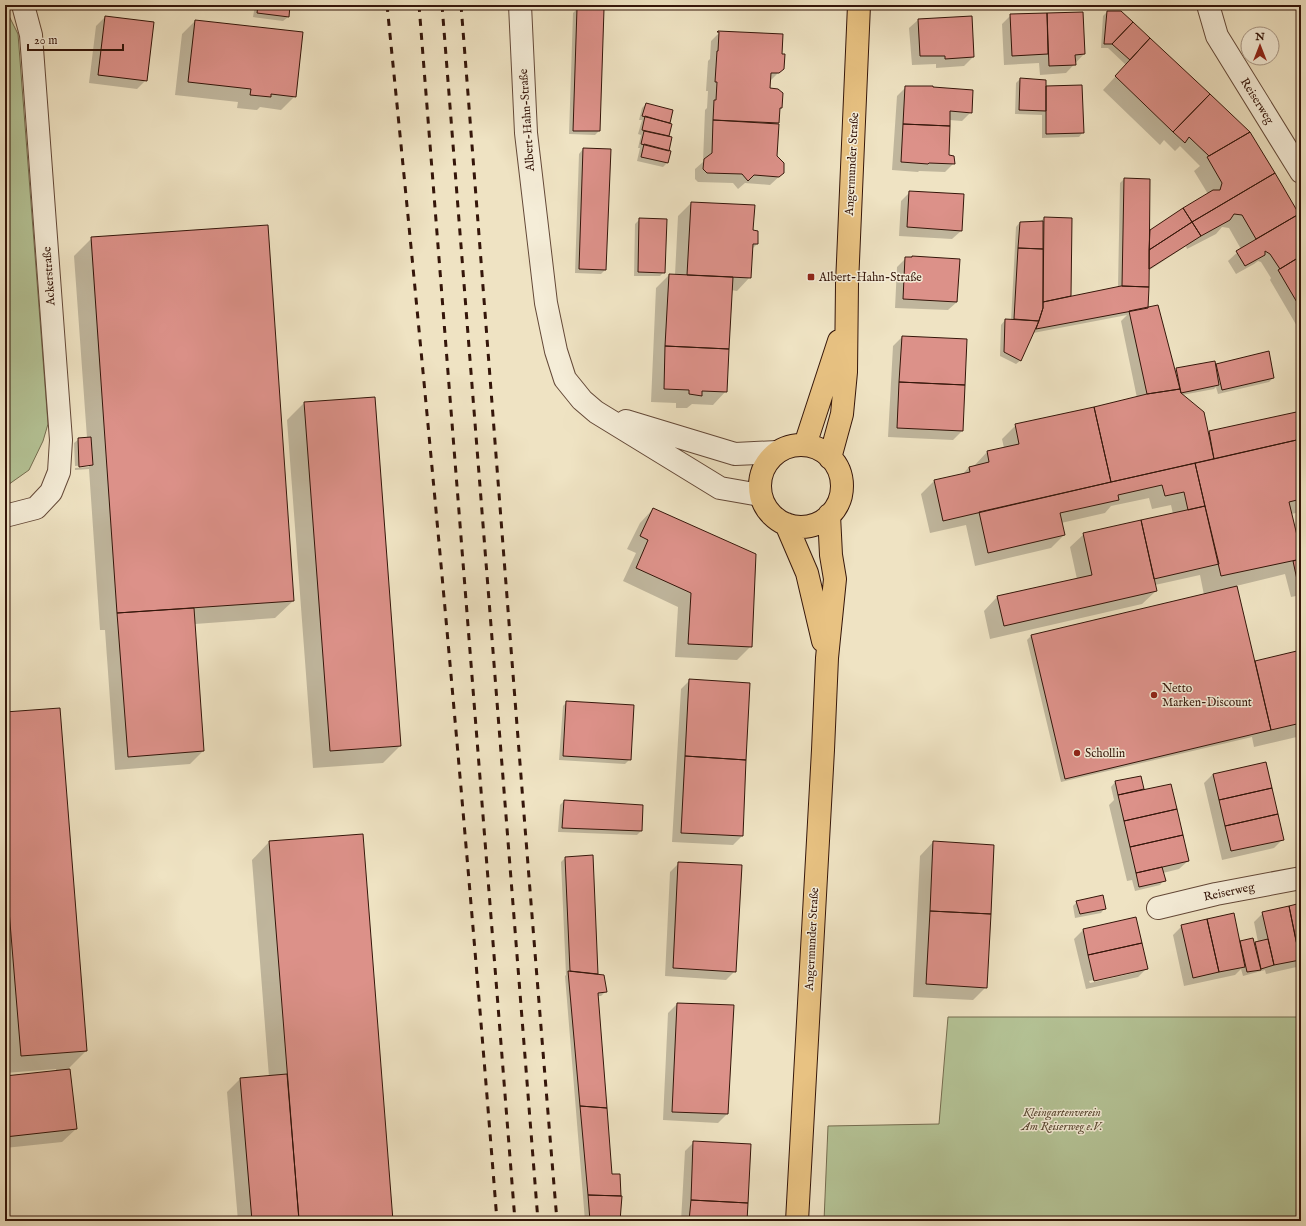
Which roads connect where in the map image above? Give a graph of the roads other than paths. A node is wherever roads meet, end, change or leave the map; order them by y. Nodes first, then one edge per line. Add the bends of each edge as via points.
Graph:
1 (23, 5) edge
2 (520, 5) edge
3 (859, 5) edge
4 (1208, 5) edge
5 (1301, 172) edge
6 (846, 323) junction
7 (596, 412) junction
8 (805, 446) junction
9 (777, 452) junction
10 (830, 458) junction
11 (760, 495) junction
12 (829, 515) junction
13 (5, 516) edge
14 (786, 524) junction
15 (827, 658) junction
16 (1301, 878) edge
17 (1158, 908) dead end
18 (796, 1221) edge

1 - 13 street, Ackerstraße via 31,35 61,440 59,472 51,492 36,508
2 - 7 street, Albert-Hahn-Straße via 526,133 546,303 565,379
3 - 6 main road, Angermunder Straße
4 - 5 street, Reiserweg via 1216,36
6 - 8 main road, Angermunder Straße
6 - 10 main road, Angermunder Straße via 846,372 842,414
7 - 9 street, Albert-Hahn-Straße via 735,454
7 - 11 street, Albert-Hahn-Straße via 720,488
8 - 9 main road via 791,446
8 - 10 main road via 823,452
9 - 11 main road via 768,460 762,471
10 - 12 main road via 837,466 842,486 838,502
11 - 14 main road via 769,513
12 - 14 main road via 809,526 797,527
12 - 15 main road, Angermunder Straße via 835,579
14 - 15 main road, Angermunder Straße via 807,573
15 - 18 main road, Angermunder Straße
16 - 17 street, Reiserweg

